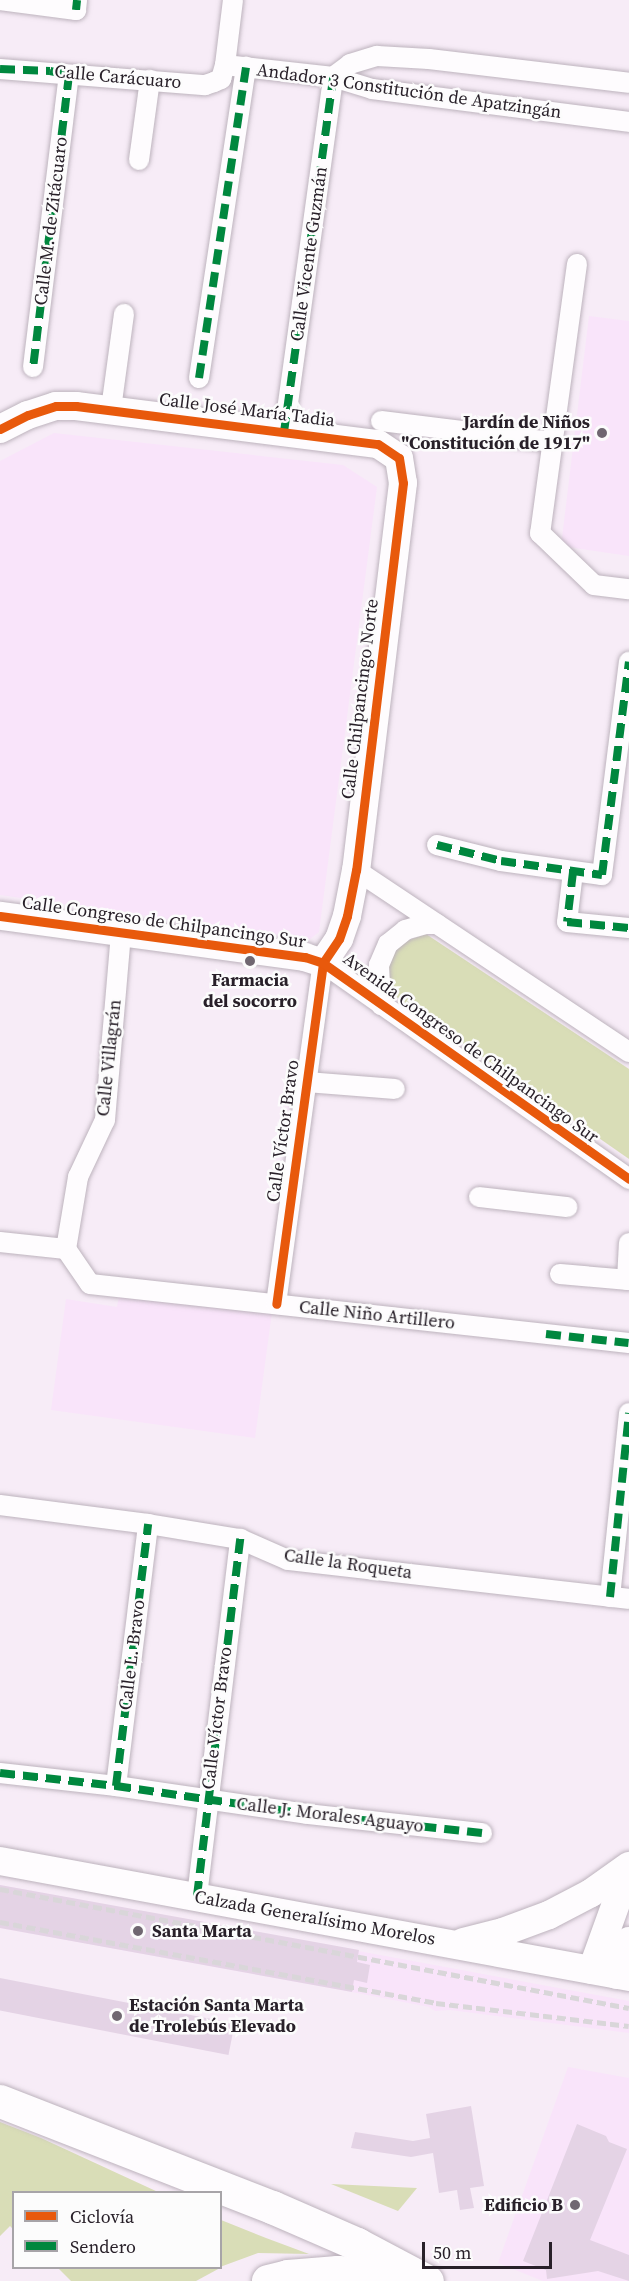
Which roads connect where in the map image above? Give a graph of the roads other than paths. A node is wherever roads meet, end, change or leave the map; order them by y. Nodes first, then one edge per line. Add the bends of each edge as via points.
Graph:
1 (0, 0) edge
2 (233, 0) edge
3 (76, 5) edge
4 (225, 65) junction
5 (246, 68) junction
6 (0, 69) edge
7 (69, 75) junction
8 (333, 77) junction
9 (150, 80) junction
10 (629, 83) edge
11 (629, 122) edge
12 (139, 160) dead end
13 (577, 264) dead end
14 (124, 314) dead end
15 (33, 367) dead end
16 (199, 378) dead end
17 (111, 409) junction
18 (0, 429) edge
19 (284, 432) junction
20 (380, 433) junction
21 (551, 442) junction
22 (629, 590) edge
23 (629, 662) edge
24 (437, 845) dead end
25 (356, 870) junction
26 (573, 872) junction
27 (0, 916) edge
28 (437, 924) junction
29 (629, 928) edge
30 (121, 932) junction
31 (323, 963) junction
32 (381, 1005) junction
33 (629, 1052) edge
34 (307, 1082) junction
35 (396, 1089) dead end
36 (629, 1179) edge
37 (479, 1197) dead end
38 (567, 1207) dead end
39 (0, 1242) edge
40 (629, 1243) edge
41 (66, 1249) junction
42 (560, 1274) dead end
43 (628, 1280) edge
44 (276, 1304) junction
45 (629, 1342) edge
46 (629, 1413) edge
47 (627, 1455) edge
48 (0, 1505) edge
49 (148, 1524) junction
50 (240, 1539) junction
51 (620, 1598) edge
52 (0, 1773) edge
53 (116, 1786) junction
54 (207, 1800) junction
55 (482, 1833) dead end
56 (0, 1861) edge
57 (629, 1867) edge
58 (197, 1896) junction
59 (629, 1941) edge
60 (455, 1943) junction
61 (613, 1974) edge
62 (0, 2101) edge
63 (268, 2281) edge
64 (422, 2281) edge
65 (427, 2281) edge

1 - 3 street
2 - 4 street
4 - 5 street, Andador 3 Constitución de Apatzingán
4 - 9 street, Calle Carácuaro via 221,79 205,85
5 - 8 street, Andador 3 Constitución de Apatzingán
5 - 16 street
6 - 7 street, Calle Carácuaro
7 - 9 street, Calle Carácuaro
7 - 15 street, Calle M. de Zitácuaro
8 - 10 street via 350,64 377,56
8 - 11 street, Andador 3 Constitución de Apatzingán via 372,89
8 - 19 street, Calle Vicente Guzmán
9 - 12 street
13 - 21 street
14 - 17 street
17 - 18 street, Calle José María Tadia via 56,406
17 - 19 street, Calle José María Tadia
19 - 20 street, Calle José María Tadia
20 - 21 street, Calle José María Tadia
20 - 25 street, Calle Chilpancingo Norte via 399,458 403,483
21 - 22 street via 540,533 594,585
23 - 26 street via 602,875
24 - 26 street via 501,861
25 - 28 street
25 - 31 street, Calle Chilpancingo Norte via 348,916
26 - 29 street via 567,922
27 - 30 street, Calle Congreso de Chilpancingo Sur
28 - 32 street via 405,930 388,944 379,965
28 - 33 street
30 - 31 street, Calle Congreso de Chilpancingo Sur via 305,957
30 - 41 street, Calle Villagrán via 105,1120 78,1177
31 - 32 street, Avenida Congreso de Chilpancingo Sur
31 - 34 street, Calle Víctor Bravo
32 - 36 street, Avenida Congreso de Chilpancingo Sur
34 - 35 street
34 - 44 street, Calle Víctor Bravo
37 - 38 street
39 - 41 street
40 - 43 street
41 - 44 street, Calle Niño Artillero via 90,1284
42 - 43 street
44 - 45 street, Calle Niño Artillero
46 - 47 street
47 - 51 street
48 - 49 street, Calle la Roqueta
49 - 50 street, Calle la Roqueta
49 - 53 street, Calle L. Bravo
50 - 51 street, Calle la Roqueta via 288,1560
50 - 54 street, Calle Víctor Bravo
52 - 53 street, Calle J. Morales Aguayo
53 - 54 street, Calle J. Morales Aguayo
54 - 55 street, Calle J. Morales Aguayo
54 - 58 street, Calle Víctor Bravo
56 - 58 street, Calzada Generalísimo Morelos
57 - 60 street via 549,1915 503,1932
57 - 61 street
58 - 60 street, Calzada Generalísimo Morelos
59 - 61 street
60 - 61 street, Calzada Generalísimo Morelos
62 - 65 highway via 272,2207 357,2244
63 - 64 main road via 338,2272

